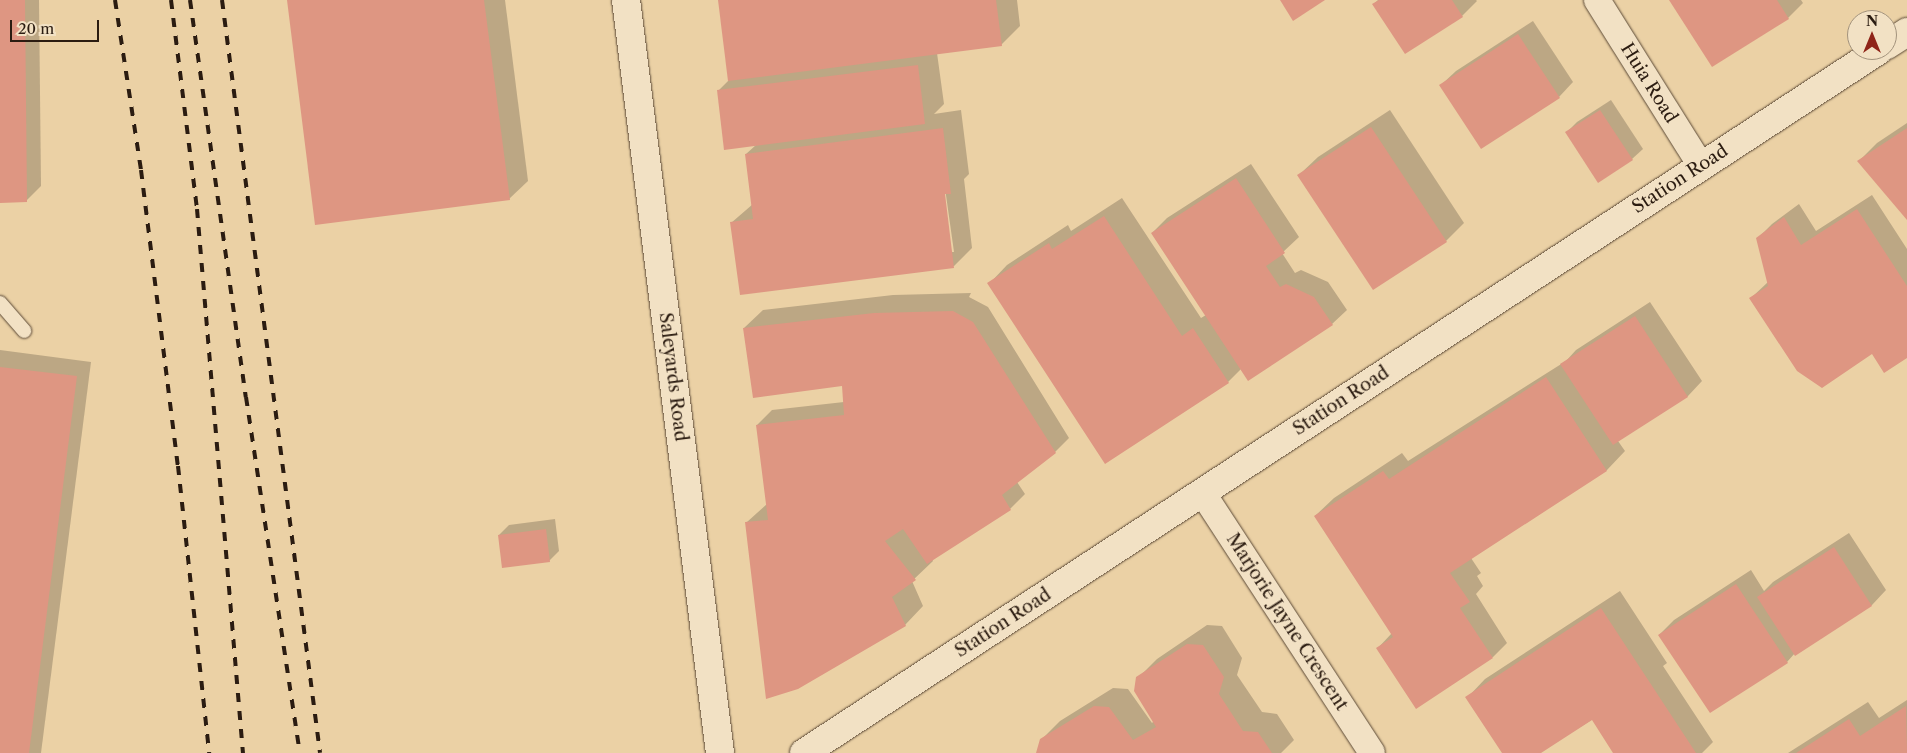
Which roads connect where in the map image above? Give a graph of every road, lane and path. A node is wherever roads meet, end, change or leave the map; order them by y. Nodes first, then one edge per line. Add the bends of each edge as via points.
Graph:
1 (626, 0) edge
2 (1597, 0) edge
3 (1865, 60) edge
4 (1701, 166) junction
5 (0, 303) edge
6 (24, 331) dead end
7 (1202, 492) junction
8 (720, 753) edge
9 (804, 753) edge
10 (1372, 753) edge

1 - 8 street, Saleyards Road
2 - 4 street, Huia Road
3 - 4 street, Station Road
4 - 7 street, Station Road
5 - 6 lane
7 - 9 street, Station Road
7 - 10 street, Marjorie Jayne Crescent

